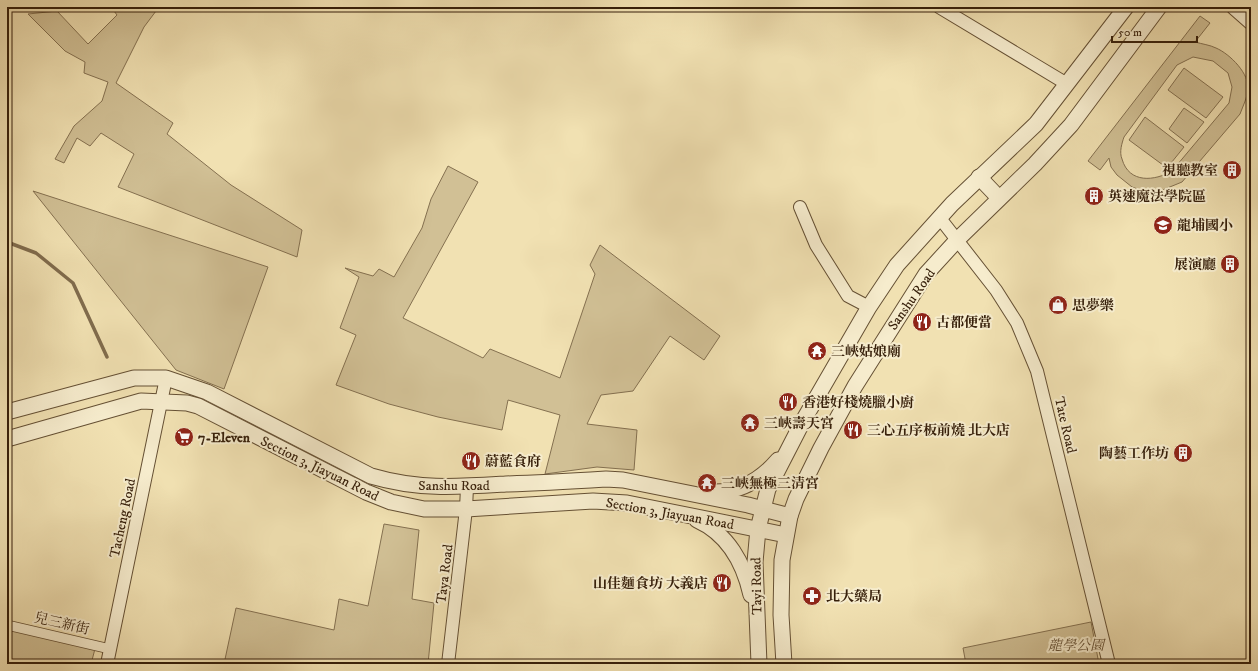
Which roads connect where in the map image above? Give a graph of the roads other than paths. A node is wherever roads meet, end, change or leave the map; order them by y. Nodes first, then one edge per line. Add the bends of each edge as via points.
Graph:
1 (939, 7) edge
2 (1126, 7) edge
3 (1160, 7) edge
4 (1234, 7) edge
5 (1251, 22) edge
6 (1067, 84) junction
7 (979, 178) junction
8 (999, 198) junction
9 (800, 207) dead end
10 (939, 217) junction
11 (958, 239) junction
12 (869, 307) junction
13 (166, 378) junction
14 (162, 401) junction
15 (7, 412) edge
16 (803, 421) junction
17 (7, 439) edge
18 (467, 486) junction
19 (670, 490) junction
20 (466, 508) junction
21 (763, 508) junction
22 (682, 513) junction
23 (790, 516) junction
24 (758, 529) junction
25 (786, 535) junction
26 (756, 619) junction
27 (7, 625) edge
28 (110, 648) junction
29 (107, 664) edge
30 (448, 664) edge
31 (759, 664) edge
32 (784, 664) edge
33 (1108, 664) edge

1 - 6 street
2 - 6 street, Sanshu Road
3 - 8 street, Sanshu Road via 1071,125
4 - 5 street
6 - 7 street, Sanshu Road via 1036,124
7 - 8 street
7 - 10 street, Sanshu Road
8 - 11 street, Sanshu Road
9 - 12 street via 816,245 848,296
10 - 11 street, Tate Road
10 - 12 street, Sanshu Road via 897,265
11 - 23 street, Sanshu Road via 926,274 854,386 820,448
11 - 33 street, Tate Road via 1017,323 1037,371
12 - 16 street, Sanshu Road
13 - 14 street, Tacheng Road
13 - 15 street via 134,378
13 - 18 street, Sanshu Road via 207,392 371,476 396,484 425,487
14 - 17 street, Section 3, Jiayuan Road via 141,401
14 - 20 street, Section 3, Jiayuan Road via 198,406 366,492 391,502 424,509
14 - 28 street, Tacheng Road
16 - 19 street via 769,470 746,487 726,493
16 - 21 street, Sanshu Road via 768,489
18 - 19 street, Sanshu Road via 606,479
18 - 20 street, Taya Road
19 - 21 street, Sanshu Road
20 - 22 street, Section 3, Jiayuan Road via 593,501 627,503
20 - 30 street, Taya Road
21 - 23 street, Sanshu Road
21 - 24 street, Tayi Road
22 - 24 street, Section 3, Jiayuan Road
22 - 26 street via 705,524 728,543 740,563 749,586
23 - 25 street, Tayi Road
24 - 25 street, Section 3, Jiayuan Road
24 - 26 street, Tayi Road via 755,562
25 - 32 street, Tayi Road via 783,550 782,599
26 - 31 street, Tayi Road
27 - 28 street, 兒三新街
28 - 29 street, Tacheng Road

